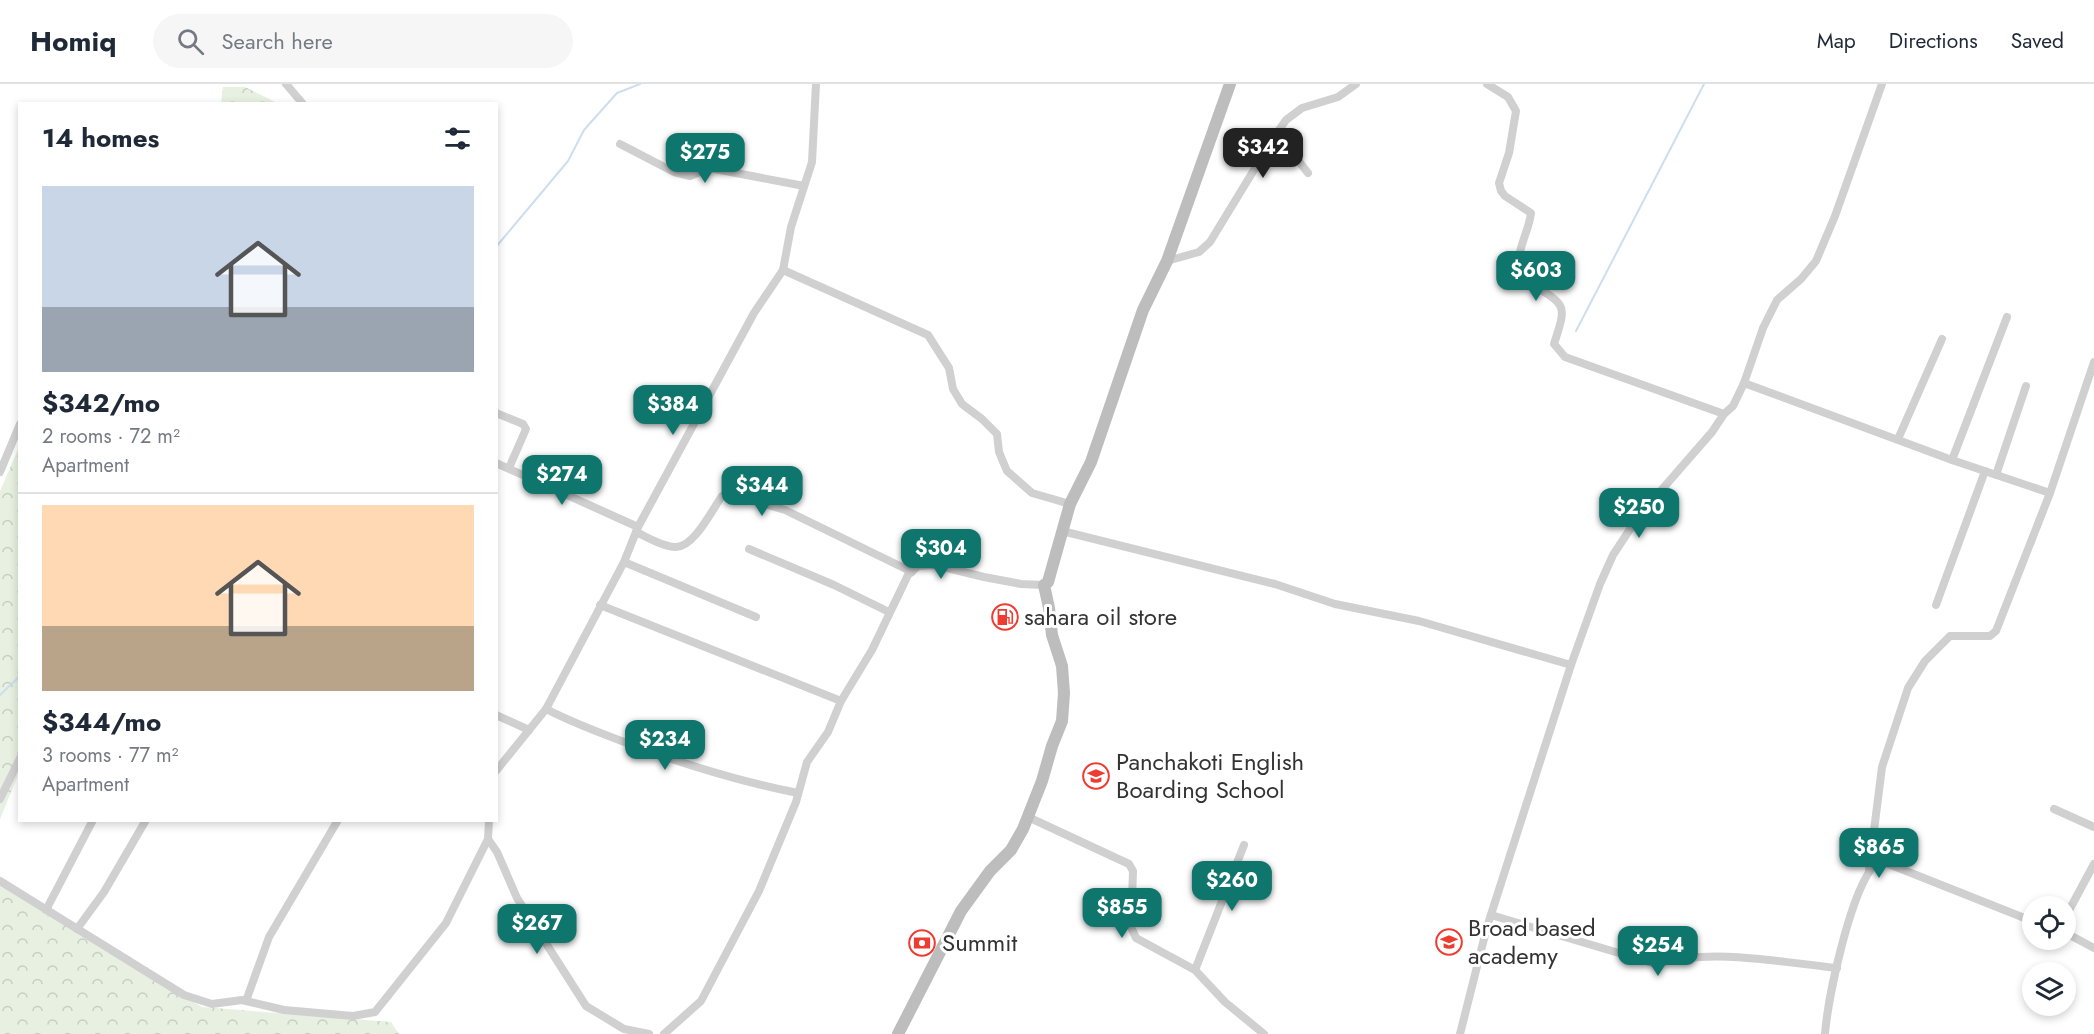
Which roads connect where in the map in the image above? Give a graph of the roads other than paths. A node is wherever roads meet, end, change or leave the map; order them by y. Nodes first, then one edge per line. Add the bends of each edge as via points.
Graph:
1 (286, 84) edge
2 (816, 84) edge
3 (1229, 84) edge
4 (1356, 84) edge
5 (1487, 84) edge
6 (1882, 84) edge
7 (301, 102) edge
8 (1274, 137) junction
9 (620, 144) dead end
10 (1308, 173) dead end
11 (804, 186) junction
12 (1167, 261) junction
13 (783, 270) junction
14 (2007, 317) dead end
15 (1942, 339) dead end
16 (2094, 362) edge
17 (1744, 383) junction
18 (2026, 386) dead end
19 (498, 413) edge
20 (1724, 414) junction
21 (18, 429) edge
22 (1898, 440) junction
23 (1952, 460) junction
24 (498, 464) edge
25 (509, 468) junction
26 (1985, 471) junction
27 (0, 472) edge
28 (1996, 475) junction
29 (2050, 493) junction
30 (1070, 504) junction
31 (637, 529) junction
32 (1062, 531) junction
33 (749, 549) dead end
34 (624, 562) junction
35 (912, 572) junction
36 (1044, 585) junction
37 (600, 605) junction
38 (1936, 605) dead end
39 (889, 612) junction
40 (756, 617) dead end
41 (1571, 665) junction
42 (841, 701) junction
43 (546, 709) junction
44 (498, 716) edge
45 (529, 730) junction
46 (18, 762) edge
47 (498, 769) edge
48 (798, 793) junction
49 (0, 799) edge
50 (2054, 809) dead end
51 (1028, 817) junction
52 (92, 822) edge
53 (145, 822) edge
54 (337, 822) edge
55 (489, 822) edge
56 (2094, 827) edge
57 (488, 839) junction
58 (1244, 845) dead end
59 (2094, 864) edge
60 (1869, 870) junction
61 (0, 881) edge
62 (2076, 897) edge
63 (46, 910) junction
64 (1491, 915) junction
65 (2022, 917) edge
66 (77, 929) junction
67 (2076, 938) edge
68 (2094, 948) edge
69 (1837, 968) junction
70 (1195, 970) junction
71 (246, 1001) junction
72 (650, 1034) edge
73 (664, 1034) edge
74 (898, 1034) edge
75 (1264, 1034) edge
76 (1460, 1034) edge
77 (1825, 1034) edge

1 - 7 street
2 - 11 street via 812,162
3 - 12 street
4 - 8 street via 1338,97 1302,108 1286,120
5 - 20 street via 1508,97 1516,111 1499,183 1505,196 1531,213 1519,269 1522,277 1561,304 1563,316 1554,344 1564,357
6 - 17 street via 1816,261 1777,300
8 - 10 street
8 - 12 street via 1210,242 1199,252
9 - 11 street via 674,172 690,176 710,168
11 - 13 street
12 - 30 street via 1143,310 1091,462
13 - 30 street via 928,335 949,368 953,389 962,404 997,434 1007,471 1032,492
13 - 31 street via 754,313
14 - 23 street
15 - 22 street
16 - 29 street
17 - 20 street via 1733,406
17 - 22 street
18 - 28 street
19 - 25 street via 526,429
20 - 41 street via 1638,517 1613,555
21 - 27 street
22 - 23 street
23 - 26 street
24 - 25 street
25 - 31 street
26 - 28 street
26 - 38 street
28 - 29 street
29 - 60 street via 1996,632 1990,636 1950,636 1925,661 1908,687 1882,767
30 - 32 street
31 - 34 street
31 - 35 street via 676,547 691,541 722,496 741,496 785,510
32 - 36 street
32 - 41 street via 1275,584 1335,604 1419,621
33 - 39 street
34 - 37 street
34 - 40 street
35 - 36 street via 918,566 935,565 1021,584
35 - 39 street
36 - 51 street via 1064,693 1062,721
37 - 42 street
37 - 43 street
39 - 42 street via 872,650
41 - 64 street
42 - 48 street via 828,732 807,762
43 - 45 street
43 - 48 street via 573,723 691,766 733,780
44 - 45 street
45 - 47 street
46 - 49 street
48 - 73 street via 759,891 701,1001
50 - 56 street
51 - 70 street via 1130,864 1131,927 1136,938
51 - 74 street via 1011,850 961,911
52 - 63 street
53 - 66 street
54 - 71 street via 269,937
55 - 57 street
57 - 71 street via 446,922 375,1012 353,1016 284,1010
57 - 72 street via 517,898 586,1006 624,1029
58 - 70 street
59 - 62 street
60 - 65 street via 1876,863 1886,863
60 - 69 street via 1856,900
61 - 63 street
63 - 66 street
64 - 69 street via 1656,964 1707,955
64 - 76 street
66 - 71 street via 184,995 212,1004
67 - 68 street
69 - 77 street
70 - 75 street via 1225,1002

